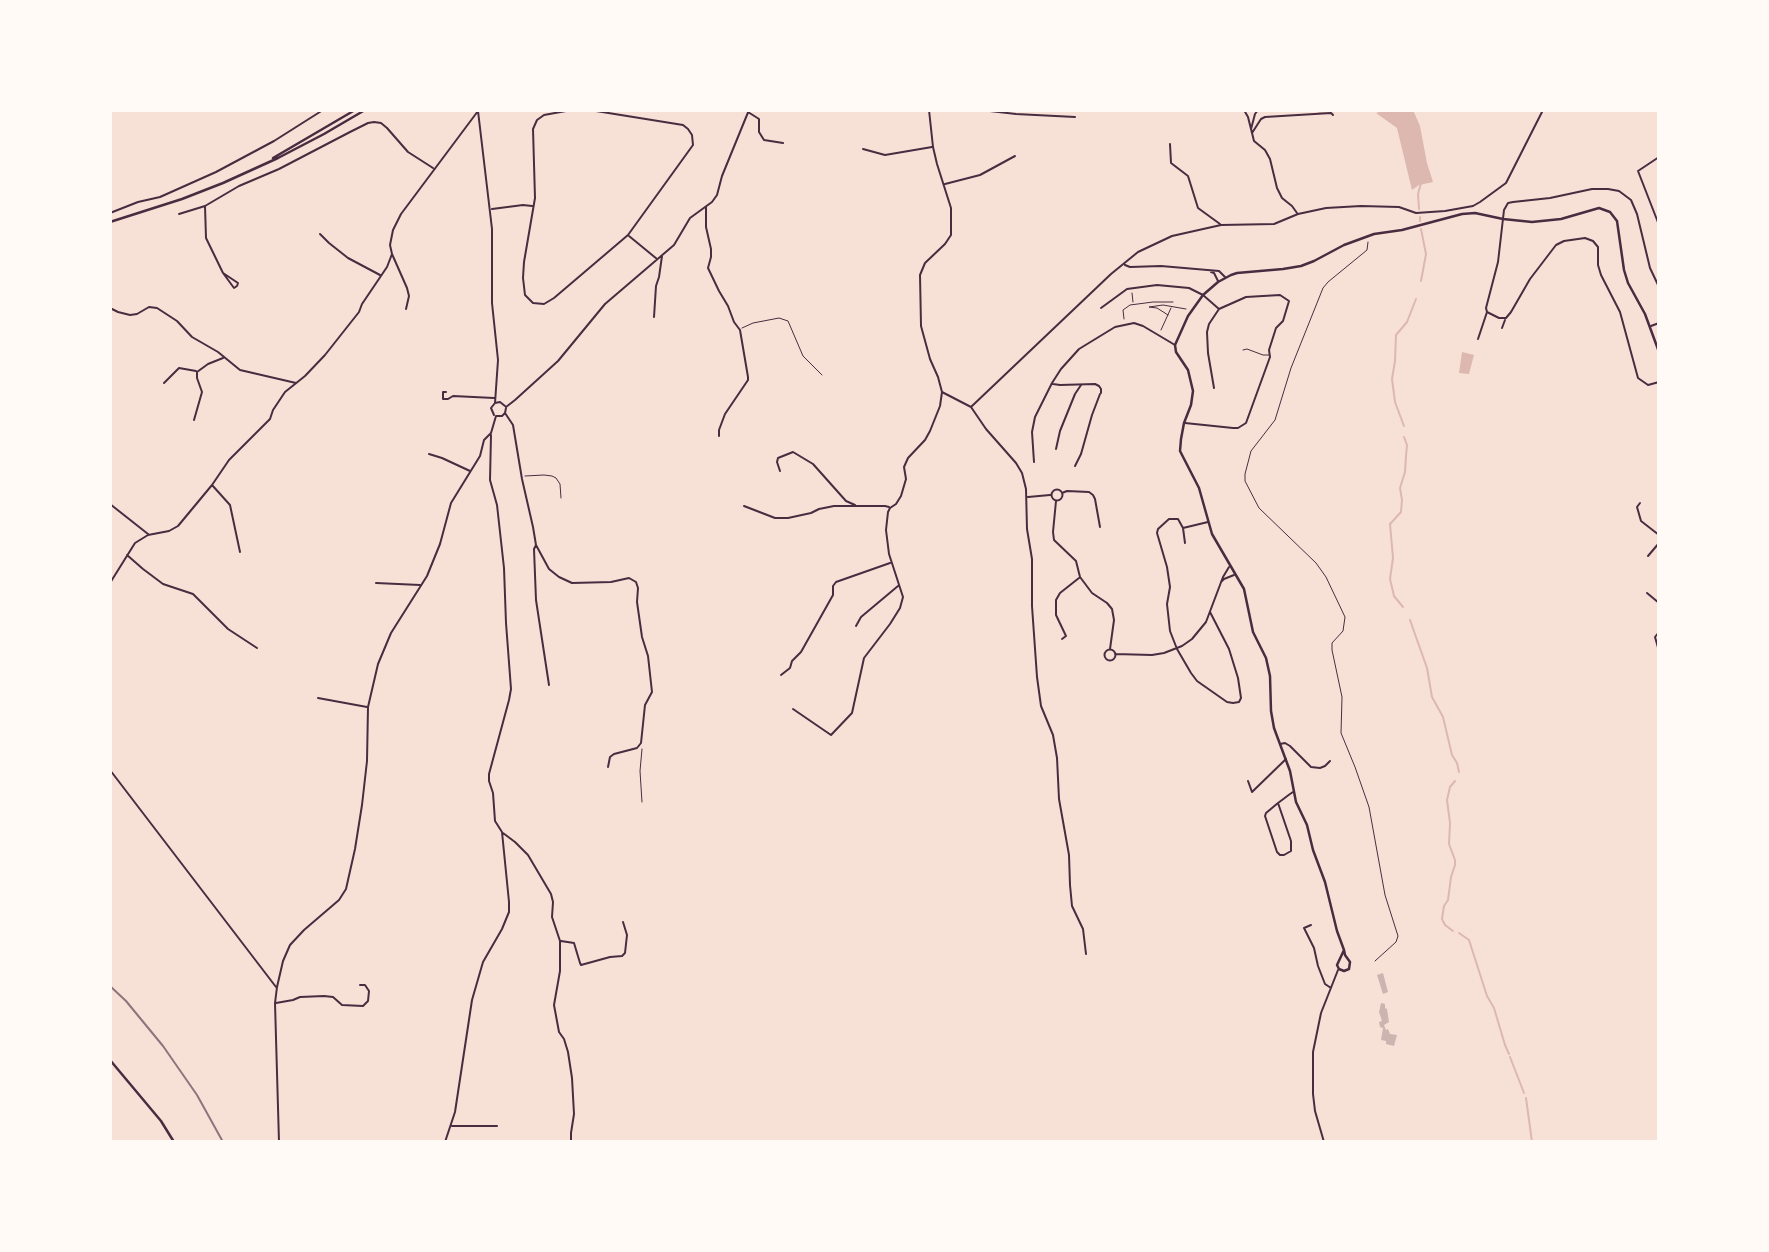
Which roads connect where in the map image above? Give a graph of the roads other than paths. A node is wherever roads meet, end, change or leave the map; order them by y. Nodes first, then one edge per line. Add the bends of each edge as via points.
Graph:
1 (323, 110) edge
2 (355, 110) edge
3 (365, 110) edge
4 (929, 110) edge
5 (981, 110) edge
6 (1244, 110) edge
7 (1258, 110) edge
8 (1543, 110) edge
9 (478, 111) edge
10 (749, 111) edge
11 (1334, 115) dead end
12 (1075, 117) dead end
13 (1250, 130) junction
14 (1252, 134) junction
15 (783, 143) dead end
16 (1170, 144) dead end
17 (933, 147) junction
18 (863, 149) dead end
19 (1015, 156) dead end
20 (1659, 157) edge
21 (268, 161) junction
22 (434, 169) junction
23 (944, 185) junction
24 (205, 206) junction
25 (533, 206) junction
26 (706, 206) junction
27 (490, 209) junction
28 (110, 213) edge
29 (179, 214) dead end
30 (1298, 214) junction
31 (1503, 219) junction
32 (110, 222) edge
33 (1221, 225) junction
34 (1659, 225) edge
35 (320, 234) dead end
36 (628, 235) junction
37 (392, 254) junction
38 (662, 256) junction
39 (658, 260) junction
40 (1124, 264) junction
41 (1210, 272) junction
42 (223, 273) junction
43 (381, 275) junction
44 (1226, 277) junction
45 (1218, 282) junction
46 (1659, 287) edge
47 (1203, 295) junction
48 (110, 307) edge
49 (1101, 308) dead end
50 (406, 309) dead end
51 (1219, 309) junction
52 (1487, 312) junction
53 (654, 317) dead end
54 (1506, 318) junction
55 (1659, 323) edge
56 (1650, 326) junction
57 (1502, 328) dead end
58 (740, 330) junction
59 (1478, 339) dead end
60 (1175, 345) junction
61 (1243, 350) dead end
62 (1659, 352) edge
63 (1269, 355) junction
64 (224, 357) junction
65 (197, 372) junction
66 (822, 374) dead end
67 (1659, 382) edge
68 (164, 383) dead end
69 (296, 383) junction
70 (1052, 383) junction
71 (1082, 384) junction
72 (1214, 388) dead end
73 (446, 392) dead end
74 (942, 392) junction
75 (495, 398) junction
76 (495, 402) junction
77 (506, 407) junction
78 (971, 407) junction
79 (505, 413) junction
80 (496, 416) junction
81 (194, 420) dead end
82 (1184, 423) junction
83 (491, 433) junction
84 (719, 436) dead end
85 (1056, 449) dead end
86 (429, 454) dead end
87 (1034, 463) dead end
88 (1075, 466) dead end
89 (780, 471) dead end
90 (471, 472) junction
91 (521, 476) junction
92 (212, 485) junction
93 (1062, 492) junction
94 (1051, 495) junction
95 (1027, 497) junction
96 (561, 498) dead end
97 (1056, 500) junction
98 (1640, 503) dead end
99 (110, 504) edge
100 (744, 506) dead end
101 (855, 506) junction
102 (890, 508) junction
103 (1208, 522) junction
104 (1100, 527) dead end
105 (1183, 528) junction
106 (148, 535) junction
107 (1659, 535) edge
108 (1659, 543) edge
109 (1185, 544) dead end
110 (536, 545) junction
111 (1657, 548) edge
112 (240, 552) dead end
113 (127, 555) junction
114 (1648, 556) dead end
115 (891, 562) junction
116 (1230, 565) junction
117 (1226, 572) junction
118 (1236, 575) junction
119 (1229, 576) junction
120 (1080, 577) junction
121 (110, 583) edge
122 (376, 583) dead end
123 (1220, 583) junction
124 (421, 584) junction
125 (899, 586) junction
126 (1647, 593) dead end
127 (1659, 603) edge
128 (1210, 612) junction
129 (856, 626) dead end
130 (1659, 632) edge
131 (1062, 639) dead end
132 (257, 648) dead end
133 (1110, 649) junction
134 (1177, 649) junction
135 (1659, 651) edge
136 (1115, 653) junction
137 (781, 675) dead end
138 (549, 685) dead end
139 (318, 698) dead end
140 (368, 707) junction
141 (793, 709) dead end
142 (1280, 744) junction
143 (1286, 759) junction
144 (1330, 761) dead end
145 (608, 767) dead end
146 (110, 770) edge
147 (1248, 781) dead end
148 (1294, 791) junction
149 (1278, 803) junction
150 (502, 832) junction
151 (623, 922) dead end
152 (1311, 925) dead end
153 (560, 941) junction
154 (1344, 950) junction
155 (1086, 954) dead end
156 (1346, 958) junction
157 (1339, 959) junction
158 (1338, 968) junction
159 (1342, 971) junction
160 (1336, 976) junction
161 (360, 985) dead end
162 (277, 987) junction
163 (1332, 988) junction
164 (275, 1003) junction
165 (110, 1060) edge
166 (451, 1126) junction
167 (497, 1126) dead end
168 (173, 1142) edge
169 (279, 1142) edge
170 (445, 1142) edge
171 (571, 1142) edge
172 (1324, 1142) edge

1 - 28 street via 216,172
2 - 21 street
3 - 21 street
4 - 17 street
5 - 12 street
6 - 13 street
7 - 13 street
8 - 30 street via 1506,183 1477,204 1416,213 1362,205
9 - 22 street
9 - 27 street
10 - 15 street via 759,119 764,140
10 - 26 street via 717,195
11 - 14 street via 1265,117
13 - 14 street
14 - 30 street via 1270,159 1282,198
16 - 33 street via 1171,163 1188,176 1198,208
17 - 18 street via 885,155
17 - 23 street
19 - 23 street via 980,175
20 - 34 street via 1638,171
21 - 32 street via 204,190
22 - 24 street via 408,152 381,123 374,122
22 - 37 street via 393,230
23 - 74 street via 951,208 951,235 925,263 919,311
24 - 29 street
24 - 42 street via 206,238
25 - 27 street
25 - 36 street via 523,278 525,295 533,303 544,304 554,298
25 - 36 street via 533,129 544,115 596,111 683,125 692,135 693,145
26 - 38 street via 690,218
26 - 58 street via 711,249 708,268
27 - 75 street via 498,360
30 - 33 street via 1274,224
31 - 44 street via 1457,214 1370,235 1301,265
31 - 46 street via 1505,207 1513,202 1592,189 1619,191 1631,200 1637,214
31 - 52 street
31 - 56 street via 1545,222 1596,209 1610,212 1617,221 1628,284
33 - 40 street via 1172,236
35 - 43 street via 348,258
36 - 39 street
37 - 43 street
37 - 50 street via 407,288
38 - 39 street
38 - 53 street
39 - 77 street via 612,296 558,360
40 - 41 street
40 - 78 street
41 - 44 street via 1219,271
41 - 45 street
42 - 42 street via 233,288 237,286 238,283
43 - 69 street via 359,312
44 - 45 street
45 - 47 street
47 - 49 street via 1175,285 1131,288
47 - 51 street
47 - 60 street
48 - 64 street via 130,315 157,307
51 - 63 street via 1246,297 1287,298 1290,303 1276,328
51 - 72 street via 1207,332
52 - 54 street
52 - 59 street
54 - 57 street
54 - 67 street via 1556,245 1585,238 1598,247 1601,275 1620,312 1639,378 1648,385
55 - 56 street
56 - 62 street
58 - 66 lane via 753,323 788,320 803,356
58 - 84 street via 748,380 724,414
60 - 70 street via 1139,324 1115,327 1074,354
60 - 82 street via 1192,388
61 - 63 lane
63 - 82 street via 1246,423 1233,428
64 - 65 street
64 - 69 street via 240,370
65 - 68 street via 179,368
65 - 81 street via 202,391
69 - 92 street
70 - 71 street
70 - 87 street via 1034,424
71 - 85 street
71 - 88 street via 1095,384 1101,393
73 - 75 street via 443,399
74 - 78 street
74 - 102 street via 930,431 904,467 901,496
75 - 76 street
76 - 77 street
76 - 80 street via 491,408
77 - 79 street
78 - 95 street via 1016,463
79 - 80 street
79 - 91 street via 513,425
80 - 83 street
82 - 103 street via 1180,451 1199,488
83 - 90 street
83 - 150 street via 491,480 504,568 511,689 489,774 495,821
86 - 90 street
89 - 101 street via 778,458 793,452 813,464
90 - 124 street via 451,503 440,544
91 - 96 lane via 552,475 560,484
91 - 110 street
92 - 106 street via 178,526
92 - 112 street via 230,505
93 - 94 street via 1056,490
93 - 97 street via 1062,498
93 - 104 street via 1093,495
94 - 95 street
94 - 97 street
95 - 155 street via 1037,677 1041,706 1054,735 1072,906 1083,929
97 - 120 street via 1054,540 1076,561
98 - 107 street via 1641,521
99 - 106 street
100 - 101 street via 775,518
101 - 102 street
102 - 115 street via 886,530
103 - 105 street
103 - 116 street
105 - 109 street
105 - 134 street via 1178,519 1169,519 1157,533 1167,567 1170,631
106 - 113 street via 135,542
108 - 111 street
110 - 138 street via 536,600
110 - 145 street via 550,569 572,583 629,578 638,588 652,692 645,705 641,743 618,751 610,757
111 - 114 street
113 - 121 street
113 - 132 street via 163,584 193,594 228,629
115 - 125 street
115 - 137 street via 836,582 834,595 801,652
116 - 117 street
116 - 118 street
117 - 119 street
117 - 123 street
118 - 119 street
118 - 142 street via 1268,665 1273,724
119 - 123 street
120 - 131 street via 1056,600 1056,615 1066,636
120 - 133 street via 1112,609
122 - 124 street
123 - 128 street
124 - 140 street via 383,650
125 - 129 street
125 - 141 street via 900,608 863,658 852,713 829,735
126 - 127 street
128 - 134 street via 1192,639
128 - 134 street via 1229,649 1238,678 1238,702 1227,702 1197,681
130 - 135 street
133 - 136 street
133 - 136 street via 1105,658 1112,660
134 - 136 street via 1152,655
139 - 140 street
140 - 162 street via 362,805 346,889 289,946
142 - 143 street
142 - 144 street via 1286,743 1311,767 1320,768
143 - 147 street via 1252,792
143 - 148 street
146 - 162 street
148 - 149 street
148 - 154 street
149 - 149 street via 1265,816 1277,852 1284,855 1291,851 1291,841
150 - 153 street via 528,855 551,894
150 - 166 street via 509,912 483,962 472,1000
151 - 153 street via 627,935 622,956 582,965 574,943
152 - 163 street via 1304,928 1325,984
153 - 171 street via 554,1005 572,1078
154 - 156 street
154 - 157 street
156 - 157 street
156 - 159 street via 1350,966
157 - 158 street
158 - 159 street
158 - 160 street
159 - 160 street
160 - 163 street
161 - 164 street via 369,991 363,1006 316,996
162 - 164 street
163 - 172 street via 1319,1021 1312,1060 1315,1111
164 - 169 street
165 - 168 street
166 - 167 street
166 - 170 street

